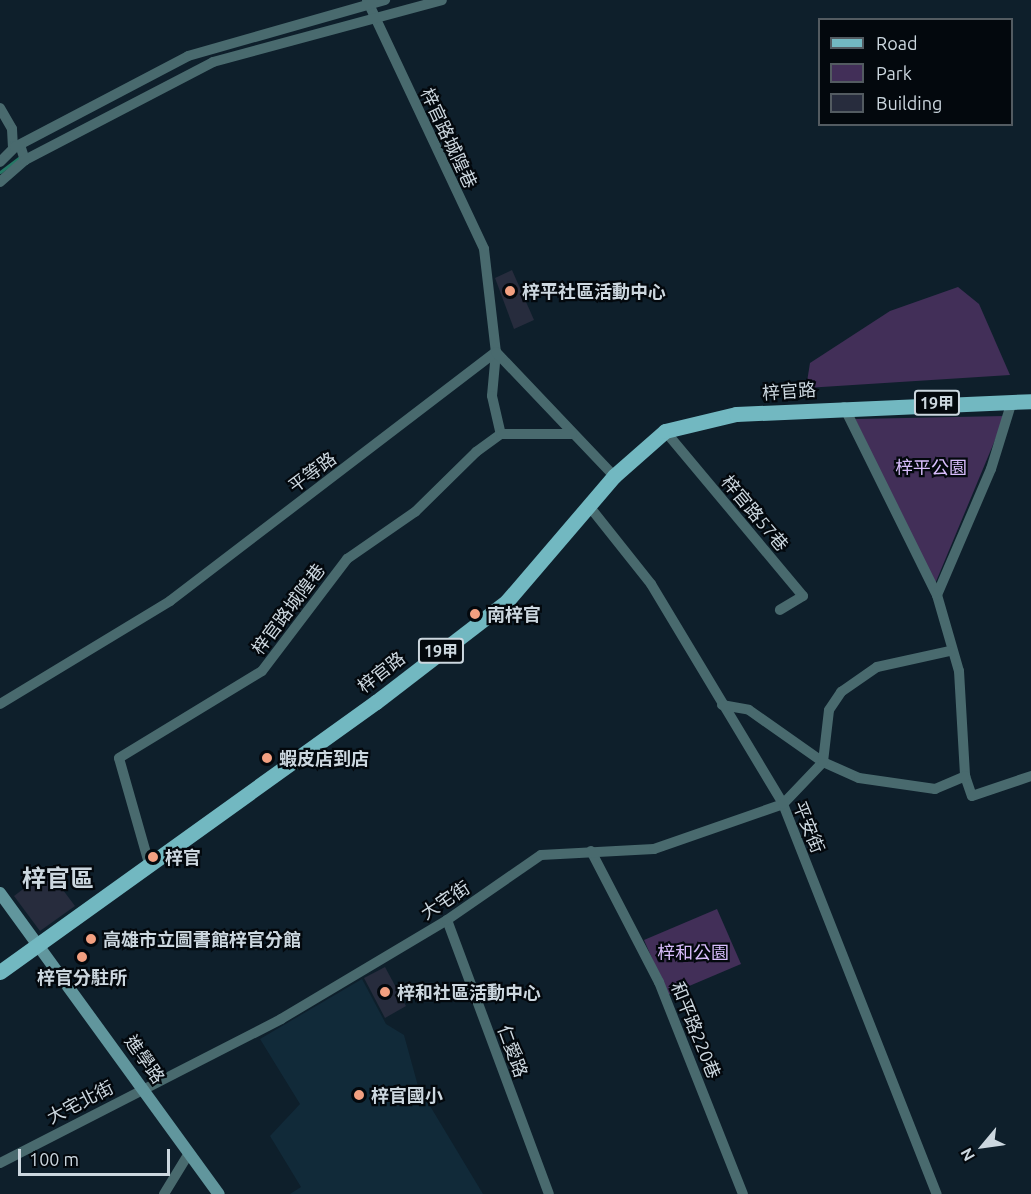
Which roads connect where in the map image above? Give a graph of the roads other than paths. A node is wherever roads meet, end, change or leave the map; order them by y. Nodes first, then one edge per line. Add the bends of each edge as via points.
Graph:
1 (385, 0) edge
2 (442, 0) edge
3 (368, 2) edge
4 (374, 18) junction
5 (192, 64) junction
6 (0, 108) edge
7 (22, 153) junction
8 (0, 162) edge
9 (0, 182) edge
10 (496, 352) junction
11 (1012, 401) junction
12 (1031, 401) edge
13 (844, 407) junction
14 (665, 431) junction
15 (572, 434) junction
16 (501, 435) junction
17 (614, 476) junction
18 (589, 506) junction
19 (937, 595) junction
20 (780, 610) dead end
21 (950, 651) junction
22 (0, 704) edge
23 (722, 705) junction
24 (823, 762) junction
25 (965, 776) junction
26 (1031, 776) edge
27 (783, 804) junction
28 (591, 850) junction
29 (150, 867) junction
30 (0, 893) edge
31 (447, 920) junction
32 (40, 945) junction
33 (0, 972) edge
34 (143, 1088) junction
35 (189, 1153) junction
36 (0, 1163) edge
37 (164, 1194) edge
38 (219, 1194) edge
39 (549, 1194) edge
40 (743, 1194) edge
41 (937, 1194) edge

1 - 3 street
2 - 4 street
3 - 4 street, 梓官路城隍巷
3 - 5 street
4 - 5 street via 213,62
4 - 10 street, 梓官路城隍巷 via 484,249
5 - 7 street
5 - 7 street
6 - 7 street
7 - 8 street
7 - 9 street
10 - 15 street
10 - 16 street, 梓官路城隍巷 via 492,396
10 - 22 street, 平等路 via 170,601
11 - 12 main road, 19甲
11 - 13 main road, 19甲
11 - 19 street via 991,469
13 - 14 main road, 梓官路 / 19甲 via 716,416
13 - 19 street
14 - 17 main road, 梓官路 / 19甲
14 - 20 street, 梓官路57巷 via 803,596
15 - 16 street
15 - 17 street
16 - 29 street, 梓官路城隍巷 via 476,452 415,512 347,559 262,671 119,758
17 - 18 main road, 梓官路 / 19甲
18 - 23 street, 平安街 via 651,584
18 - 29 main road, 梓官路 / 19甲 via 507,601
19 - 21 street
21 - 24 street via 877,667 849,685 829,710
21 - 25 street via 962,689 958,708
23 - 24 street via 749,710
23 - 27 street, 平安街
24 - 25 street via 859,778 935,789
24 - 27 street
25 - 26 street via 972,796
27 - 28 street, 大宅街 via 654,849
27 - 41 street, 平安街
28 - 31 street, 大宅街 via 541,855
28 - 40 street, 和平路220巷 via 659,982
29 - 32 main road, 梓官路 / 19甲
30 - 32 street, 進學路
31 - 34 street, 大宅街 via 211,1058
31 - 39 street, 仁愛路
32 - 33 main road, 梓官路 / 19甲
32 - 34 street, 進學路
34 - 35 street, 進學路
34 - 36 street, 大宅北街
35 - 37 street
35 - 38 street, 進學路

